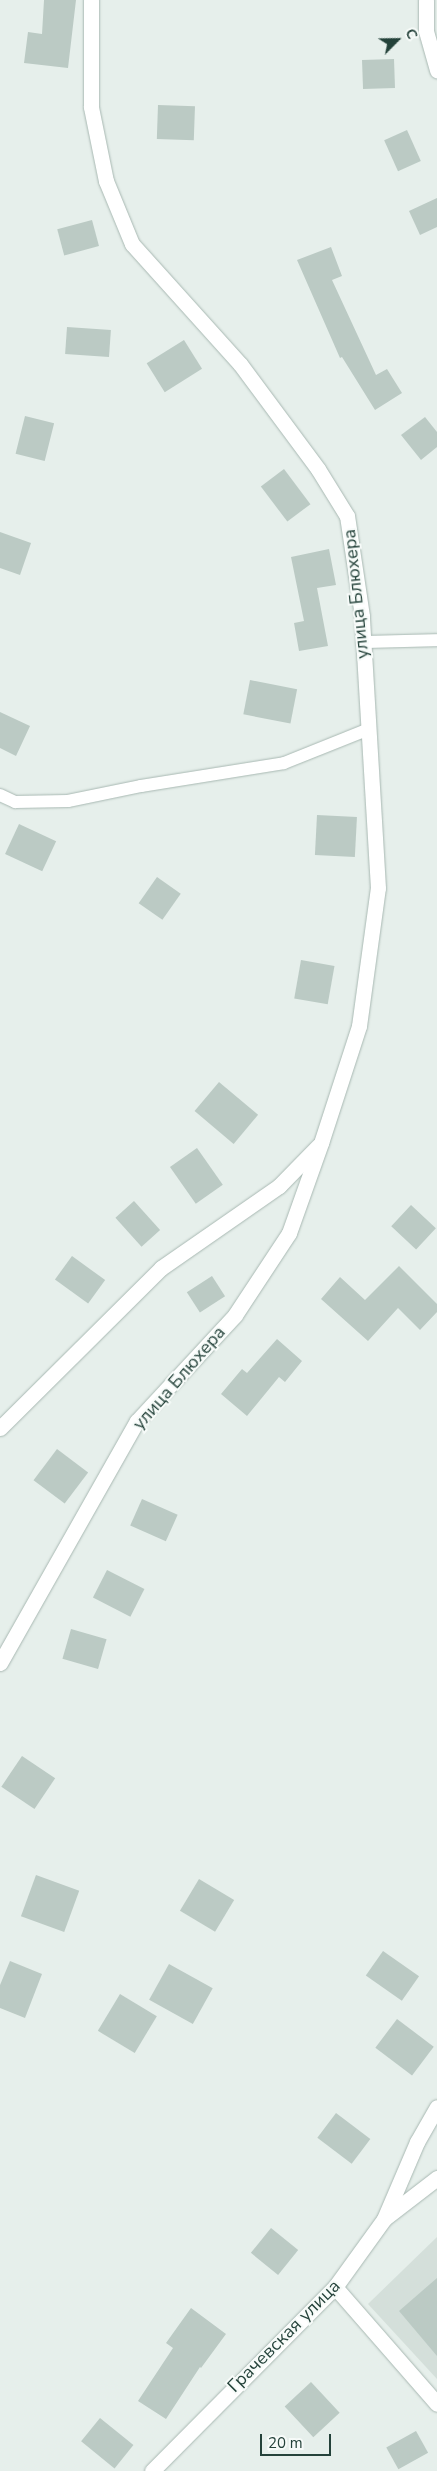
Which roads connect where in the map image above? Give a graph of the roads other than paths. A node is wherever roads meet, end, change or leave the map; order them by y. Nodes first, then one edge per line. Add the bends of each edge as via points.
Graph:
1 (91, 0) edge
2 (426, 0) edge
3 (437, 70) edge
4 (437, 640) edge
5 (362, 642) junction
6 (369, 729) junction
7 (0, 795) edge
8 (321, 1143) junction
9 (0, 1428) edge
10 (0, 1663) edge
11 (437, 2107) edge
12 (437, 2178) edge
13 (384, 2219) junction
14 (335, 2288) junction
15 (437, 2404) edge
16 (152, 2471) edge

1 - 5 street, улица Блюхера via 91,107 106,181 132,244 240,364 318,469 347,516 362,616
2 - 3 street via 426,31
4 - 5 lane
5 - 6 street, улица Блюхера
6 - 7 lane via 284,763 68,801 15,802
6 - 8 street, улица Блюхера via 378,888 359,1026
8 - 9 street, улица Блюхера via 278,1186 160,1268
8 - 10 street, улица Блюхера via 289,1233 234,1315 137,1421
11 - 13 street, Грачевская улица via 417,2142
12 - 13 street
13 - 14 street, Грачевская улица
14 - 15 street
14 - 16 street, Грачевская улица

